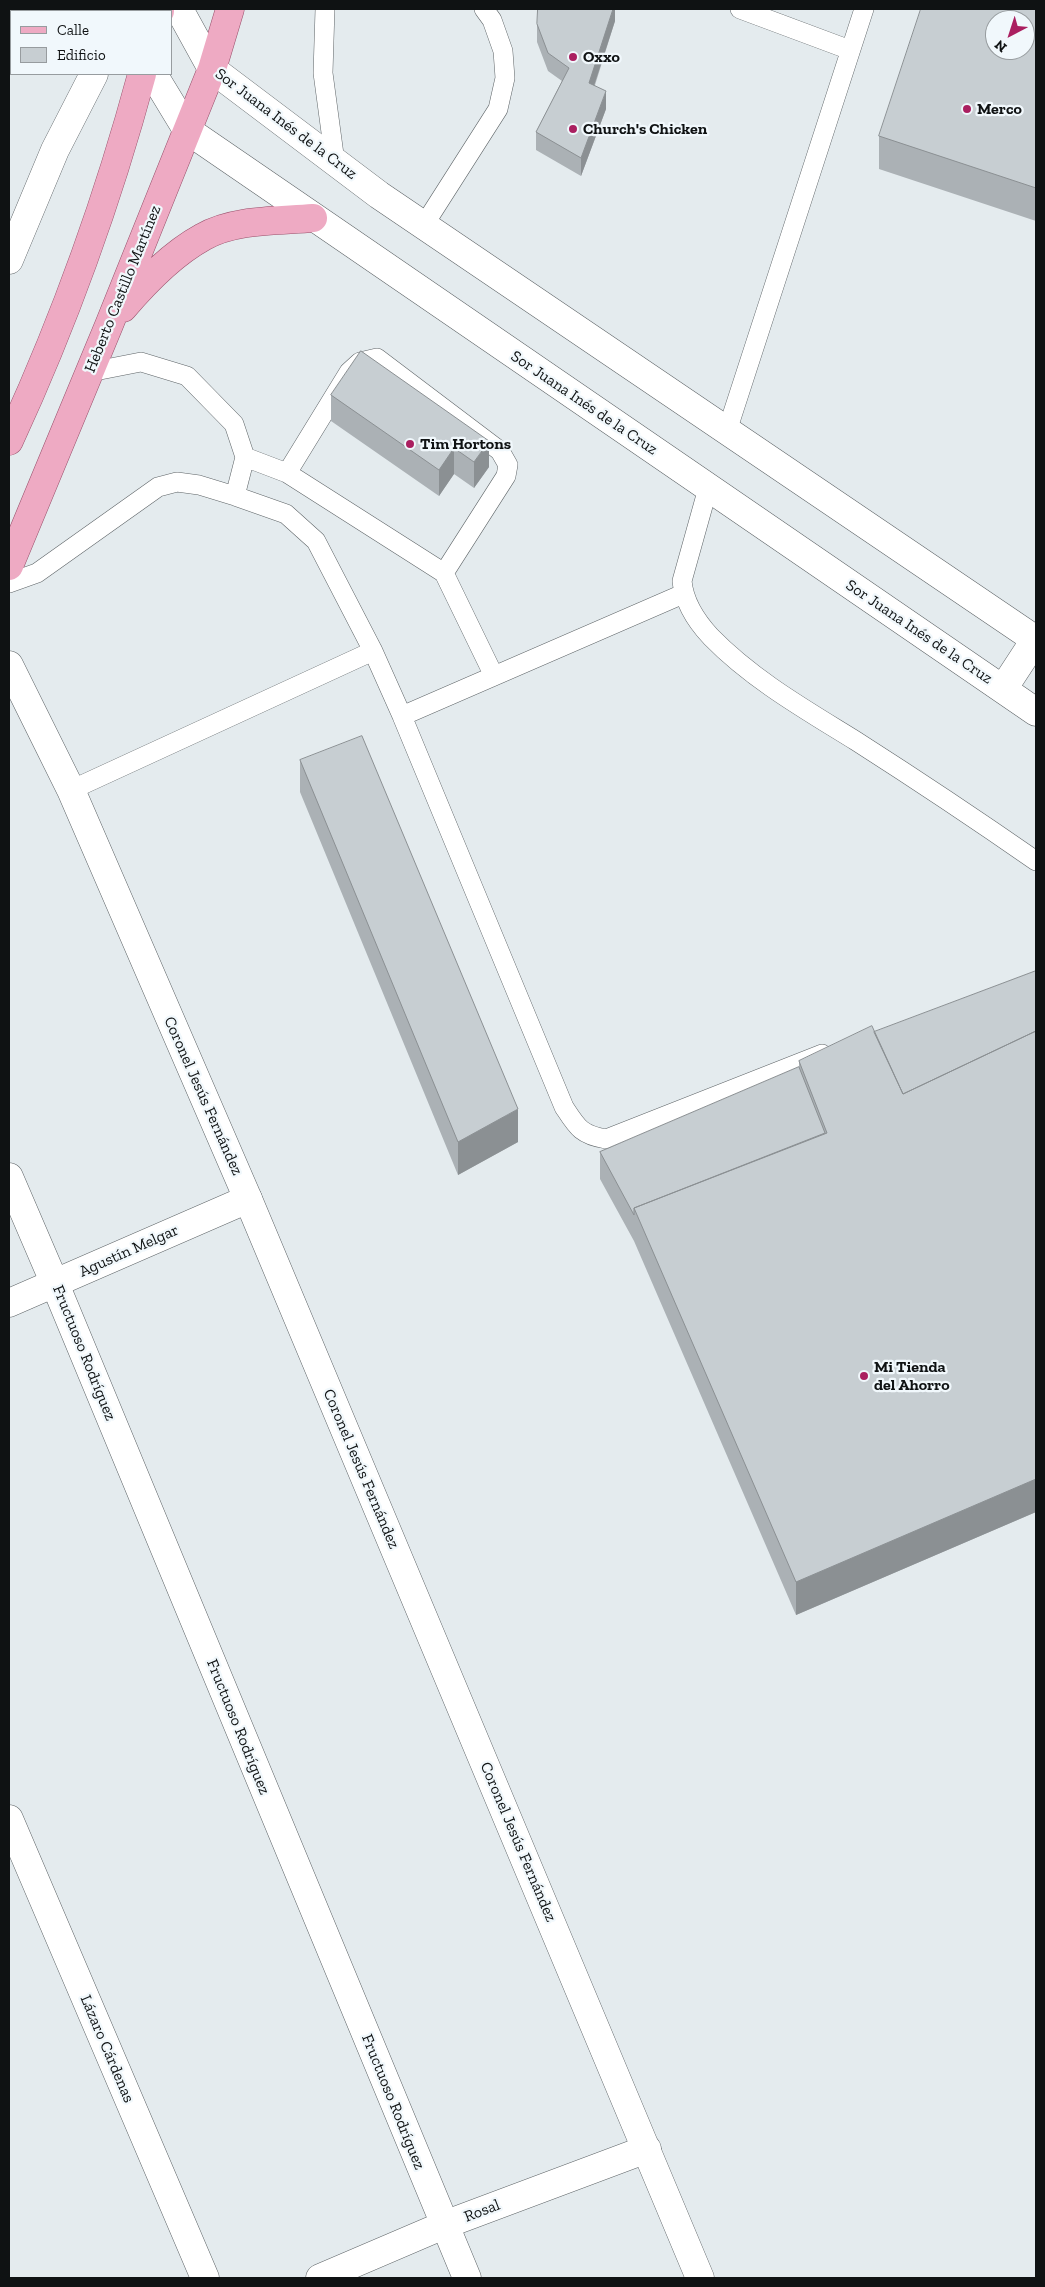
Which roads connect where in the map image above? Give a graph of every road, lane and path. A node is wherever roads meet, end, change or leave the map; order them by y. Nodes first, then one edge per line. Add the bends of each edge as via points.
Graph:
1 (179, 9) edge
2 (230, 9) edge
3 (325, 9) edge
4 (484, 9) edge
5 (740, 9) edge
6 (864, 9) edge
7 (850, 50) junction
8 (212, 69) junction
9 (93, 75) edge
10 (142, 75) edge
11 (154, 75) edge
12 (187, 130) junction
13 (335, 162) junction
14 (313, 218) junction
15 (424, 225) junction
16 (9, 260) edge
17 (110, 325) junction
18 (90, 372) junction
19 (728, 431) junction
20 (9, 441) edge
21 (245, 457) junction
22 (287, 473) junction
23 (708, 488) junction
24 (235, 496) junction
25 (9, 566) edge
26 (444, 573) junction
27 (9, 583) edge
28 (683, 594) junction
29 (1036, 639) edge
30 (373, 651) junction
31 (9, 665) edge
32 (494, 676) junction
33 (1003, 689) junction
34 (1036, 712) edge
35 (402, 716) junction
36 (70, 790) junction
37 (1036, 862) edge
38 (840, 1047) edge
39 (9, 1177) edge
40 (248, 1199) junction
41 (55, 1284) junction
42 (9, 1303) edge
43 (9, 1819) edge
44 (646, 2149) junction
45 (444, 2225) junction
46 (206, 2278) edge
47 (320, 2278) edge
48 (467, 2278) edge
49 (700, 2278) edge

1 - 8 street, Sor Juana Inés de la Cruz
2 - 8 main road, Heberto Castillo Martínez
3 - 13 lane via 323,73
4 - 15 lane via 492,20 503,51 505,78 498,109
5 - 7 lane
6 - 7 lane
7 - 19 lane
8 - 12 main road, Heberto Castillo Martínez
8 - 13 street, Sor Juana Inés de la Cruz
9 - 16 street via 55,150
10 - 20 main road via 83,264
11 - 12 street, Sor Juana Inés de la Cruz
12 - 14 street, Sor Juana Inés de la Cruz
12 - 17 main road, Heberto Castillo Martínez
13 - 15 street, Sor Juana Inés de la Cruz
14 - 17 main road via 231,227 204,236 154,273
14 - 23 street, Sor Juana Inés de la Cruz
15 - 19 street, Sor Juana Inés de la Cruz
17 - 18 main road, Heberto Castillo Martínez
18 - 21 lane via 141,362 186,376 234,424
18 - 25 main road, Heberto Castillo Martínez
19 - 29 street, Sor Juana Inés de la Cruz
21 - 22 lane
21 - 24 lane
22 - 26 lane
22 - 26 lane via 349,372 360,362 377,358 500,450 508,465 506,476
23 - 28 lane via 682,581
23 - 33 street, Sor Juana Inés de la Cruz
24 - 27 lane via 177,482 158,487 37,573
24 - 30 lane via 286,514 316,541
26 - 32 lane
28 - 32 lane
28 - 37 lane via 711,636 745,667
29 - 33 street
30 - 35 lane
30 - 36 lane
31 - 36 street, Coronel Jesús Fernández
32 - 35 lane
33 - 34 street, Sor Juana Inés de la Cruz
35 - 38 lane via 564,1107 578,1128 606,1139
36 - 40 street, Coronel Jesús Fernández
39 - 41 street, Fructuoso Rodríguez
40 - 41 street, Agustín Melgar
40 - 44 street, Coronel Jesús Fernández
41 - 42 street, Agustín Melgar
41 - 45 street, Fructuoso Rodríguez
43 - 46 street, Lázaro Cárdenas
44 - 45 street, Rosal
44 - 49 street, Coronel Jesús Fernández
45 - 47 street, Rosal
45 - 48 street, Fructuoso Rodríguez

